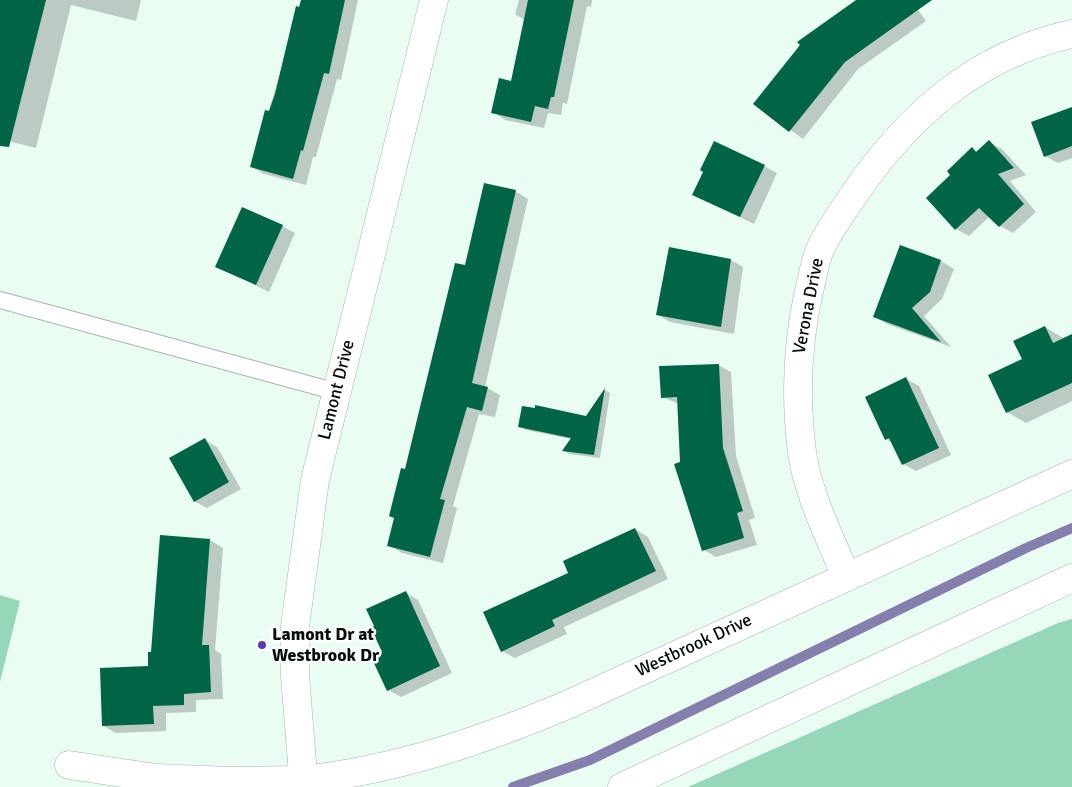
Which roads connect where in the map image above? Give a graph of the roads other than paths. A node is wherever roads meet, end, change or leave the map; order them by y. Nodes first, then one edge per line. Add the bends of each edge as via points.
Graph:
1 (434, 0) edge
2 (1072, 34) edge
3 (0, 300) edge
4 (337, 392) junction
5 (1072, 474) edge
6 (846, 577) junction
7 (1072, 578) edge
8 (69, 766) dead end
9 (304, 783) edge
10 (622, 787) edge

1 - 4 street, Lamont Drive
2 - 6 street, Verona Drive via 1026,46 1000,58 918,115 857,190 821,248 798,349 798,406 802,454 810,486
3 - 4 lane
4 - 9 street, Lamont Drive via 315,480 295,626 295,676
5 - 6 street, Westbrook Drive
6 - 9 street, Westbrook Drive via 503,732 430,756
7 - 10 street
8 - 9 street, Westbrook Drive via 156,778

